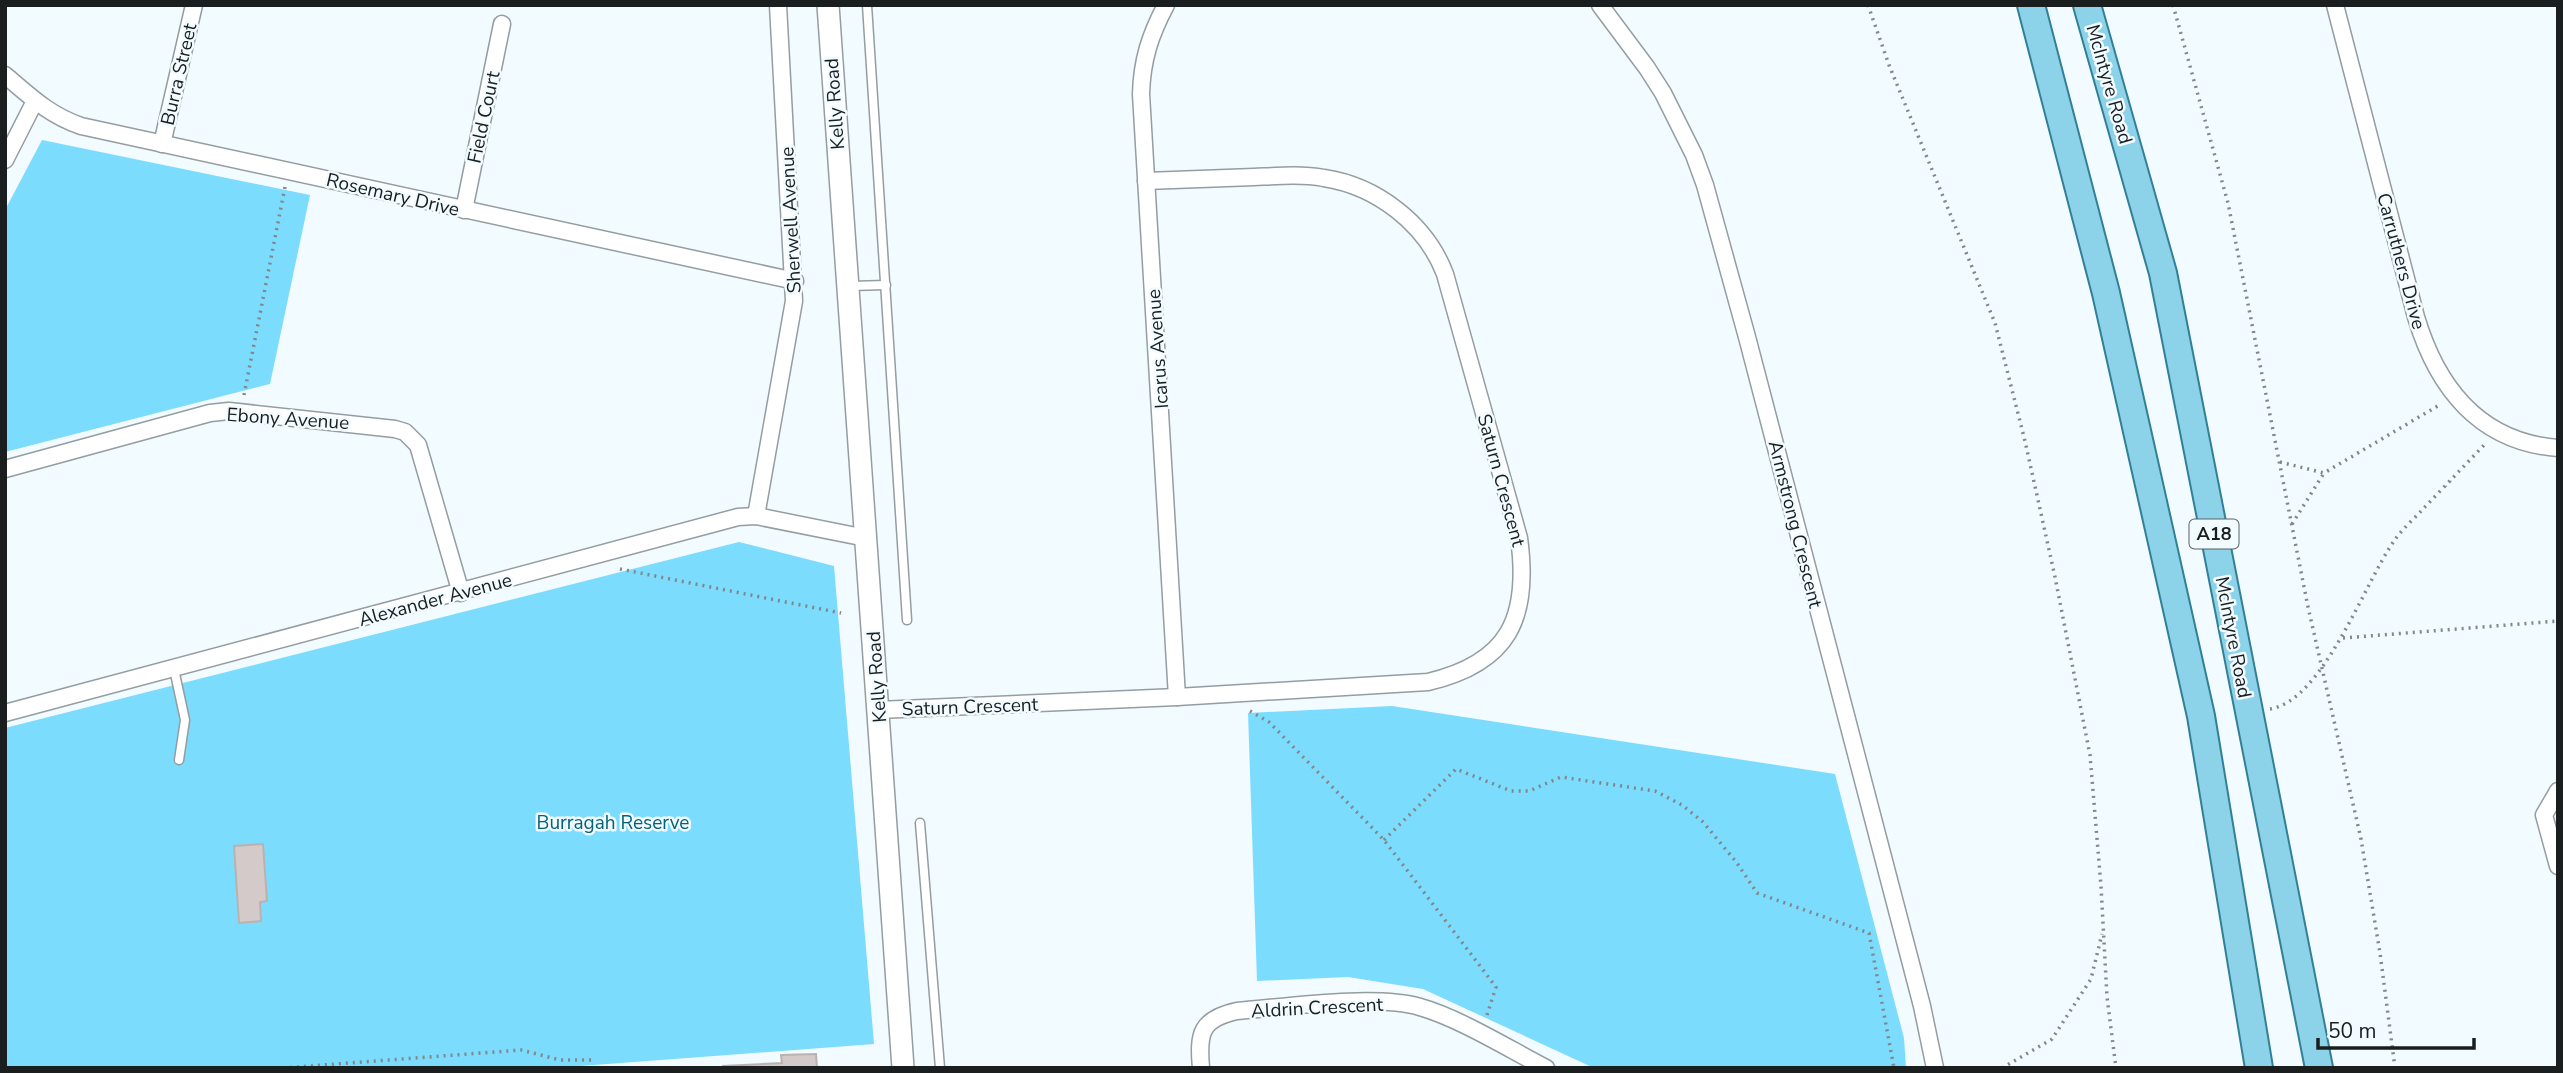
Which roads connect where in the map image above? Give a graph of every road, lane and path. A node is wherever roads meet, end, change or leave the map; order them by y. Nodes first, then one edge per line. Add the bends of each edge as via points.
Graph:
1 (194, 5) edge
2 (778, 5) edge
3 (828, 5) edge
4 (867, 5) edge
5 (1166, 5) edge
6 (1600, 5) edge
7 (1868, 5) edge
8 (2031, 5) edge
9 (2087, 5) edge
10 (2173, 5) edge
11 (2335, 5) edge
12 (502, 23) dead end
13 (5, 75) edge
14 (35, 101) junction
15 (162, 144) junction
16 (5, 160) edge
17 (289, 170) junction
18 (1146, 181) junction
19 (464, 210) junction
20 (795, 281) junction
21 (886, 285) junction
22 (847, 286) junction
23 (2455, 396) junction
24 (241, 411) junction
25 (2498, 430) junction
26 (2558, 448) edge
27 (2280, 462) junction
28 (5, 469) edge
29 (2324, 473) junction
30 (756, 516) junction
31 (2292, 524) junction
32 (866, 538) junction
33 (580, 561) junction
34 (461, 593) junction
35 (841, 613) dead end
36 (907, 620) dead end
37 (2558, 621) edge
38 (2342, 638) junction
39 (2321, 666) junction
40 (174, 669) junction
41 (1229, 694) junction
42 (1177, 697) junction
43 (2265, 709) dead end
44 (878, 710) junction
45 (5, 713) edge
46 (179, 760) dead end
47 (2558, 791) edge
48 (920, 823) dead end
49 (1384, 839) junction
50 (2558, 866) edge
51 (2103, 925) junction
52 (1481, 1035) junction
53 (591, 1060) dead end
54 (283, 1068) edge
55 (903, 1068) edge
56 (940, 1068) edge
57 (1201, 1068) edge
58 (1546, 1068) edge
59 (1894, 1068) edge
60 (1934, 1068) edge
61 (2002, 1068) edge
62 (2116, 1068) edge
63 (2259, 1068) edge
64 (2319, 1068) edge
65 (2395, 1068) edge

1 - 15 street, Burra Street
2 - 20 street, Sherwell Avenue
3 - 22 street, Kelly Road
4 - 21 lane, Kelly Road
5 - 18 street, Icarus Avenue via 1148,41 1141,75
6 - 60 street, Armstrong Crescent via 1663,93 1705,185 1922,1006
7 - 51 path via 1995,323 2019,415 2090,755
8 - 63 main road, A18 via 2106,293 2201,716
9 - 64 main road, McIntyre Road / A18 via 2163,273
10 - 27 path via 2228,204
11 - 23 street, Carruthers Drive via 2416,317 2432,363
12 - 19 street, Field Court
13 - 14 street, Rosemary Drive
14 - 15 street, Rosemary Drive via 60,119
14 - 16 street
15 - 17 street, Rosemary Drive
17 - 19 street, Rosemary Drive
17 - 24 path
18 - 41 street, Saturn Crescent via 1324,178 1375,196 1420,230 1445,274 1519,538 1522,587 1513,621 1497,650 1471,669 1428,682
18 - 42 street, Icarus Avenue
19 - 20 street, Rosemary Drive
20 - 30 street, Sherwell Avenue via 790,335
21 - 22 lane
21 - 36 lane, Kelly Road
22 - 32 street, Kelly Road
23 - 25 street, Carruthers Drive
23 - 29 path
24 - 28 street, Ebony Avenue via 210,413
24 - 34 street, Ebony Avenue via 381,426 413,438
25 - 26 street, Carruthers Drive
25 - 38 path via 2395,539
27 - 29 path
27 - 31 path
29 - 31 path
30 - 32 street, Alexander Avenue
30 - 33 street, Alexander Avenue
31 - 39 path
32 - 44 street, Kelly Road
33 - 34 street, Alexander Avenue
33 - 35 path
34 - 40 street, Alexander Avenue
37 - 38 path
38 - 39 path
39 - 43 path via 2300,694 2282,707
39 - 65 path via 2361,839
40 - 45 street, Alexander Avenue
40 - 46 lane via 186,720
41 - 42 street, Saturn Crescent
41 - 49 path via 1269,722
42 - 44 street, Saturn Crescent
44 - 55 street, Kelly Road
47 - 50 street via 2544,815
48 - 56 lane
49 - 52 path via 1496,988
49 - 59 path via 1456,769 1511,791 1530,790 1561,777 1655,791 1703,822 1757,893 1869,933
51 - 61 path via 2091,979 2052,1039
51 - 62 path
52 - 57 street, Aldrin Crescent via 1419,1006 1396,1003 1237,1011 1221,1014 1202,1032
52 - 58 street, Aldrin Crescent
53 - 54 path via 560,1060 521,1050

